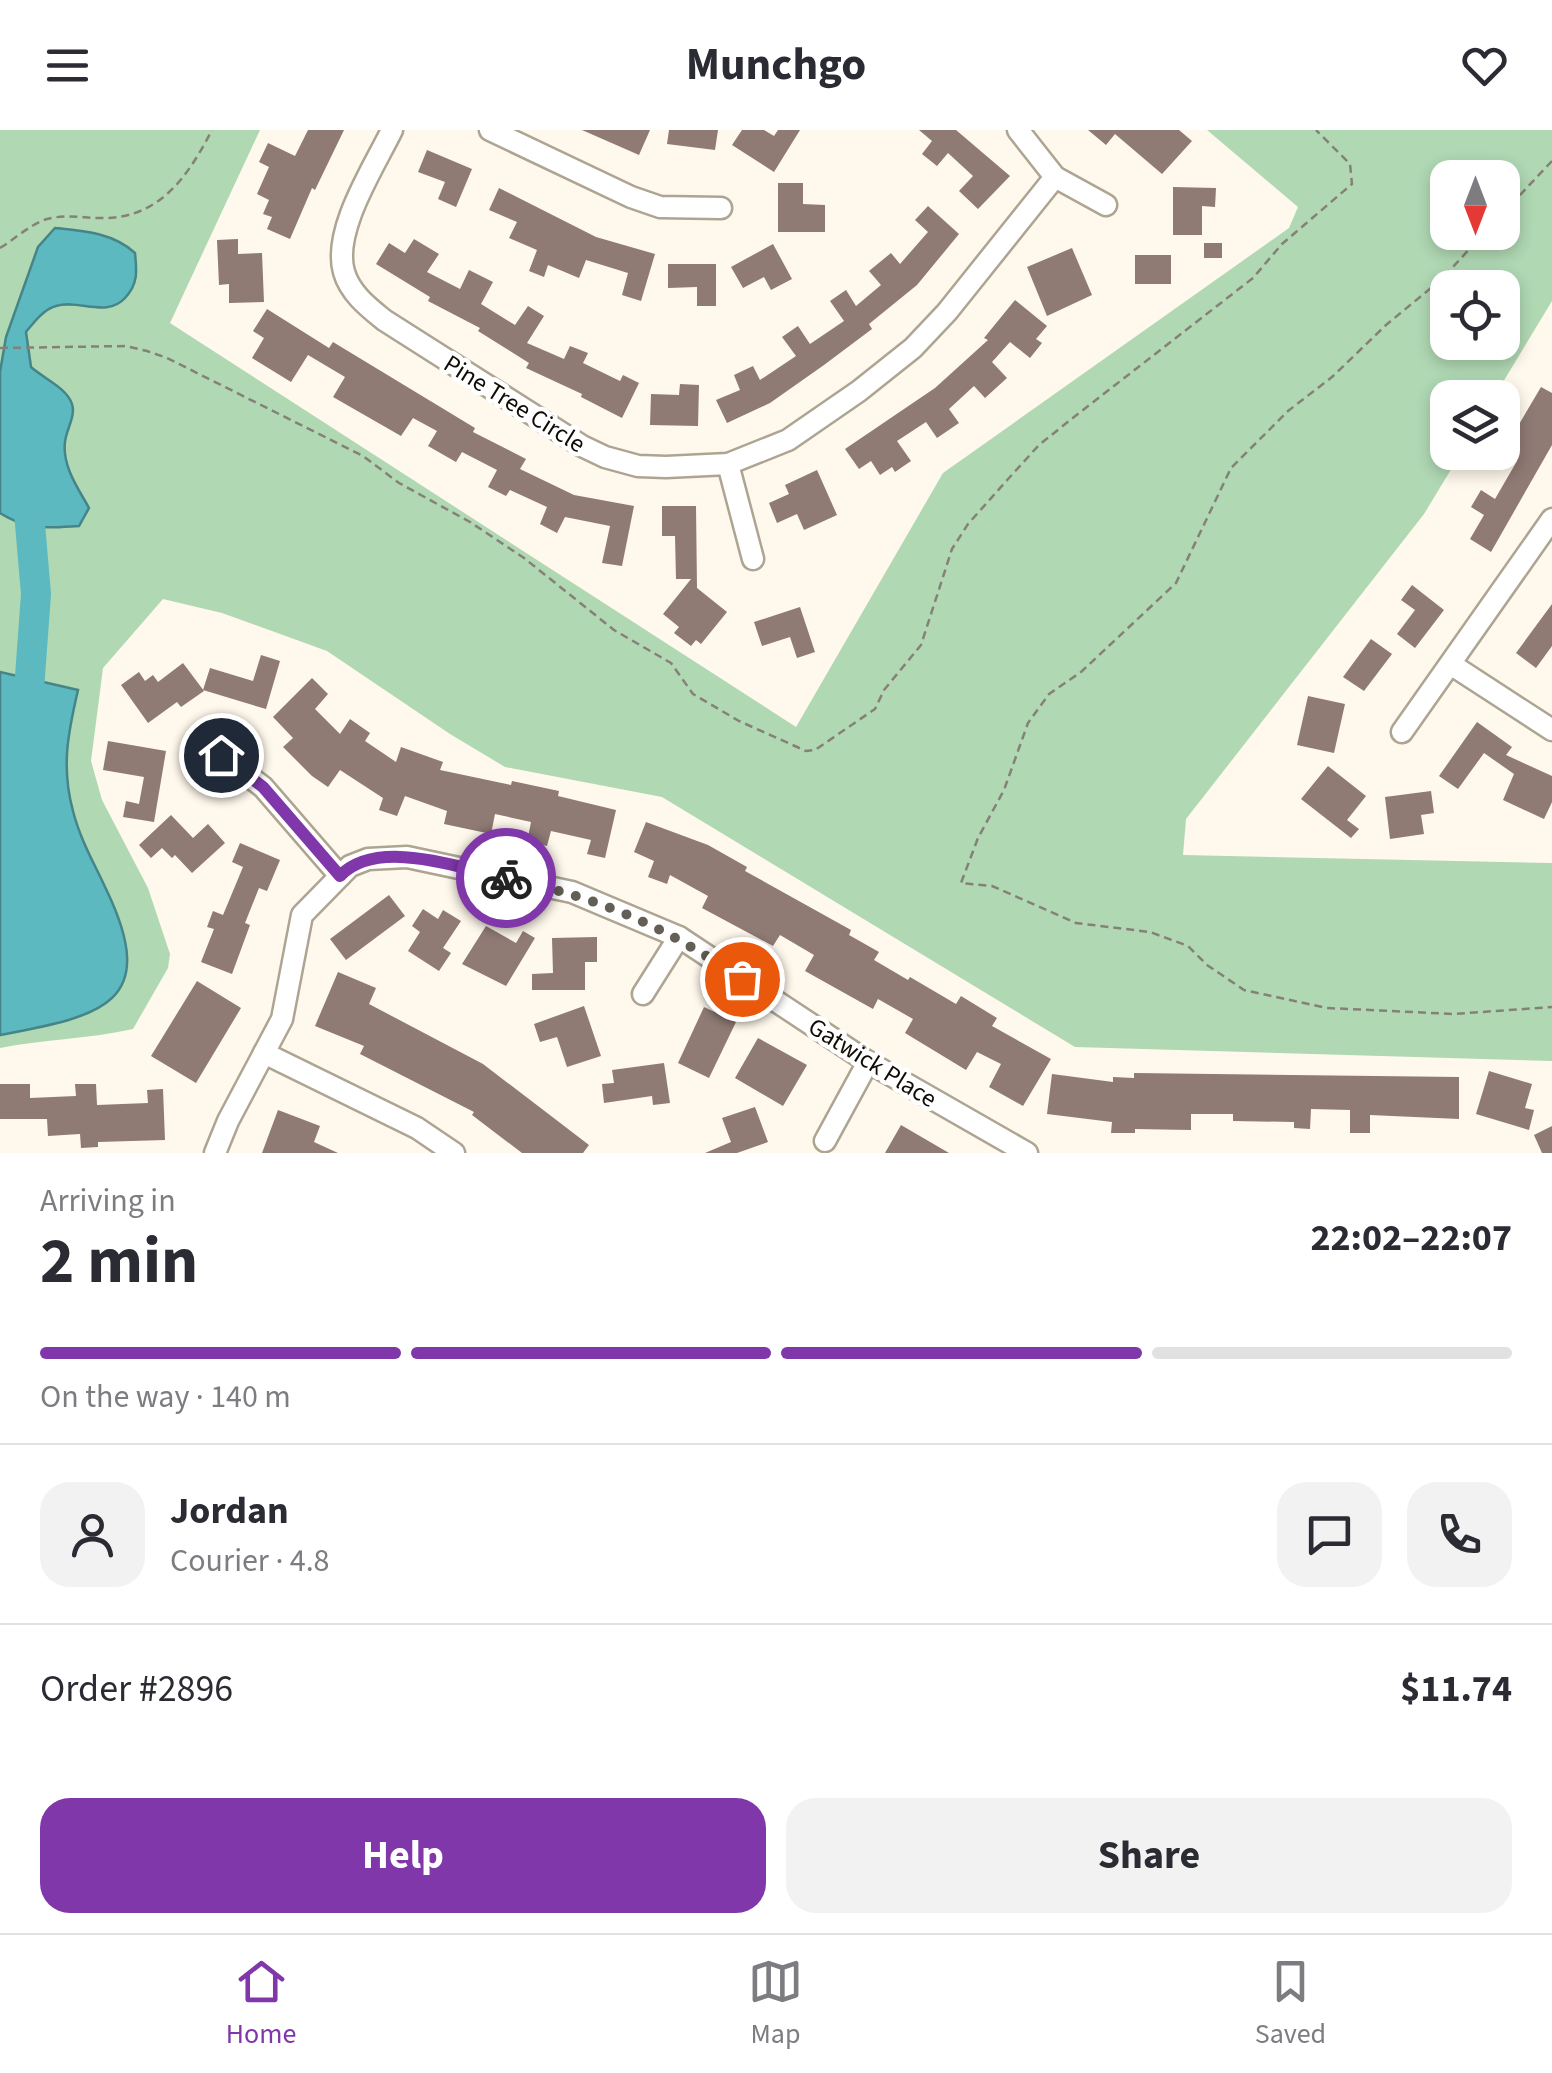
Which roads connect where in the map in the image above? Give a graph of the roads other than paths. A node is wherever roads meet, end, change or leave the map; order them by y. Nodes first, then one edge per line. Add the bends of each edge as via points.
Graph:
1 (392, 130) edge
2 (490, 130) edge
3 (1018, 130) edge
4 (1056, 177) junction
5 (1106, 205) dead end
6 (721, 208) dead end
7 (728, 464) junction
8 (1552, 519) edge
9 (753, 559) dead end
10 (1452, 665) junction
11 (1552, 730) edge
12 (1402, 732) dead end
13 (221, 755) dead end
14 (340, 876) junction
15 (679, 937) junction
16 (643, 994) dead end
17 (264, 1053) junction
18 (868, 1062) junction
19 (825, 1141) dead end
20 (215, 1153) edge
21 (454, 1153) edge
22 (1027, 1153) edge

1 - 7 street, Pine Tree Circle via 345,228 344,273 361,301 582,446 638,466
2 - 6 street via 660,208
3 - 4 street
4 - 5 street
4 - 7 street, Pine Tree Circle via 912,348 788,440
7 - 9 street
8 - 10 street
10 - 11 street
10 - 12 street
13 - 14 street via 263,787
14 - 15 street, Gatwick Place via 368,860 407,857 572,892
14 - 17 street, Gatwick Place via 302,915 287,1000
15 - 16 street
15 - 18 street, Gatwick Place
17 - 20 street, Gatwick Place
17 - 21 street
18 - 19 street
18 - 22 street, Gatwick Place

